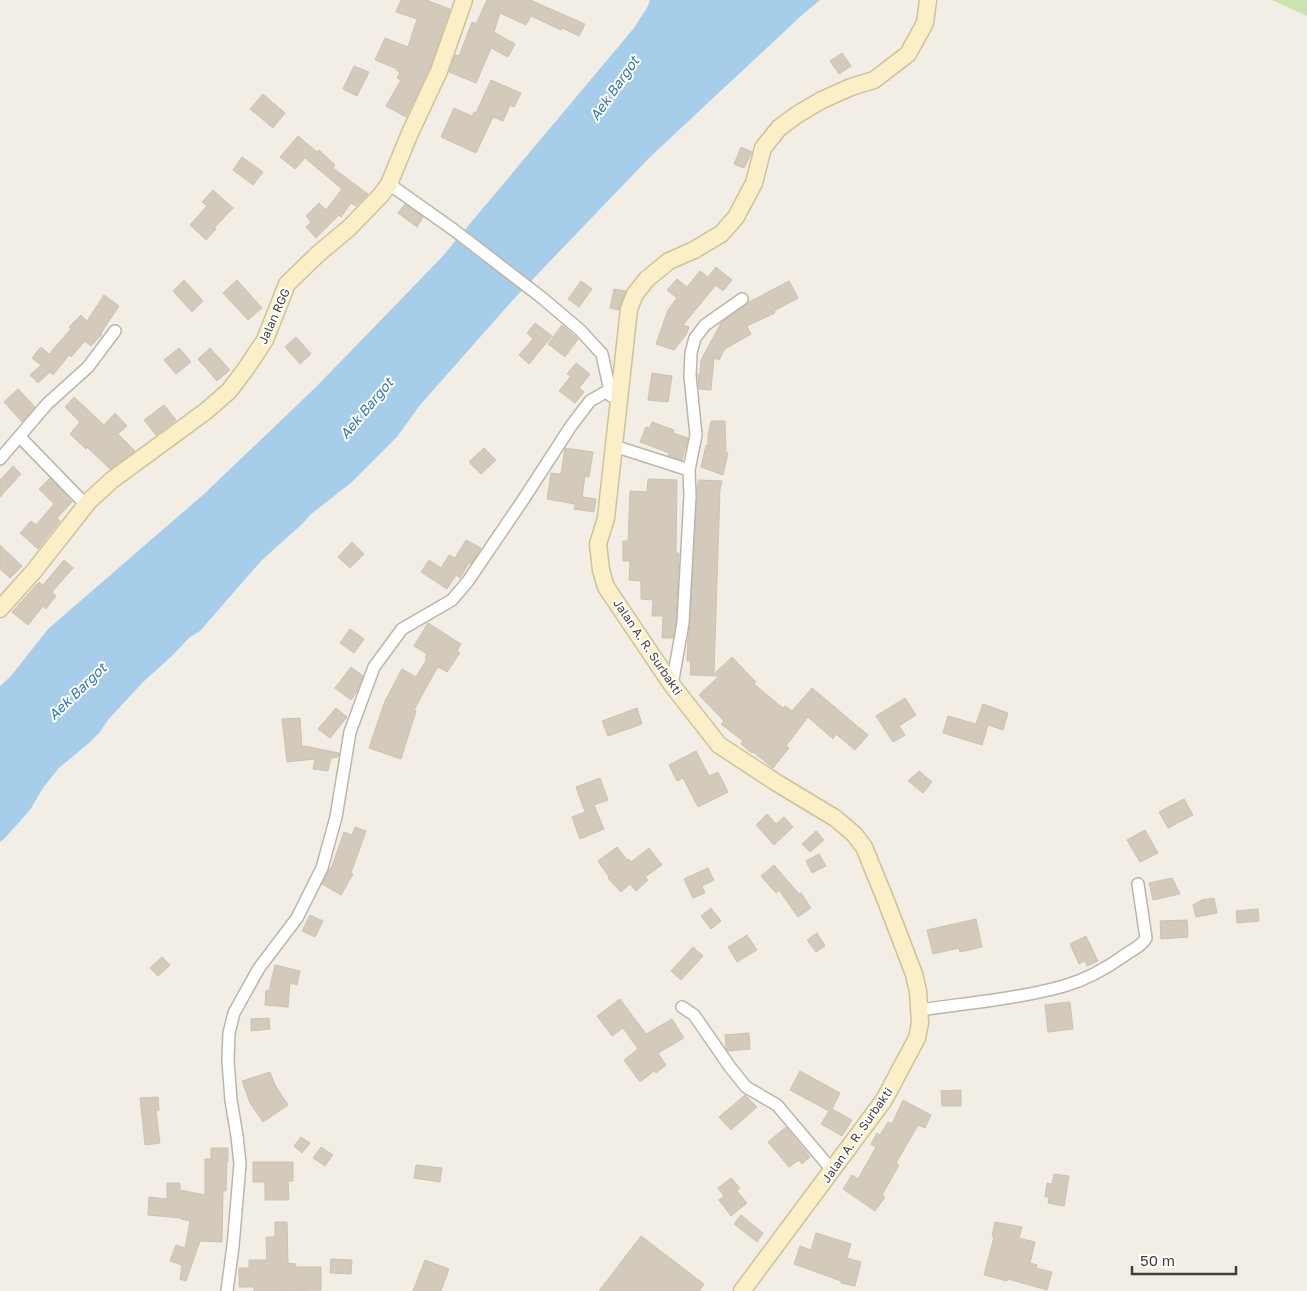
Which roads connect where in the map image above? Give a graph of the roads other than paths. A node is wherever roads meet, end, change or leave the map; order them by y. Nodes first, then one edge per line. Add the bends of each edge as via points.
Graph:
1 (464, 0) edge
2 (928, 0) edge
3 (389, 184) junction
4 (742, 299) dead end
5 (115, 331) dead end
6 (609, 390) junction
7 (616, 417) junction
8 (20, 437) junction
9 (614, 446) junction
10 (0, 459) edge
11 (689, 470) junction
12 (86, 504) junction
13 (0, 609) edge
14 (672, 685) junction
15 (1138, 884) dead end
16 (682, 1007) dead end
17 (920, 1010) junction
18 (832, 1170) junction
19 (226, 1291) edge
20 (742, 1291) edge

1 - 3 main road, Jalan RGG via 439,71
2 - 7 main road, Jalan A. R. Surbakti via 925,23 908,54 874,80 822,100 779,128 763,148 754,183 736,216 721,234 669,261 634,294 628,309
3 - 6 street via 454,230 580,330 602,354
3 - 12 main road, Jalan RGG via 349,228 287,284 265,340 229,391 112,480
4 - 11 street via 705,325 695,338 690,376 696,436
5 - 8 street via 88,367 47,404
6 - 7 street
6 - 19 street via 590,401 571,426 524,500 452,600 402,629 374,666 350,732 338,809 322,868 297,918 259,968 234,1012 229,1033 231,1100 240,1164
7 - 9 main road, Jalan A. R. Surbakti
8 - 10 street
8 - 12 street
9 - 11 street
9 - 14 main road, Jalan A. R. Surbakti via 606,518 598,544 601,570 606,587
11 - 14 street via 685,598
12 - 13 main road, Jalan RGG
14 - 17 main road, Jalan A. R. Surbakti via 719,745 835,818 864,847 914,974
15 - 17 street via 1146,938 1114,963 1065,986
16 - 18 street via 694,1015 746,1087 776,1105
17 - 18 main road, Jalan A. R. Surbakti via 917,1038 884,1100
18 - 20 main road, Jalan A. R. Surbakti

